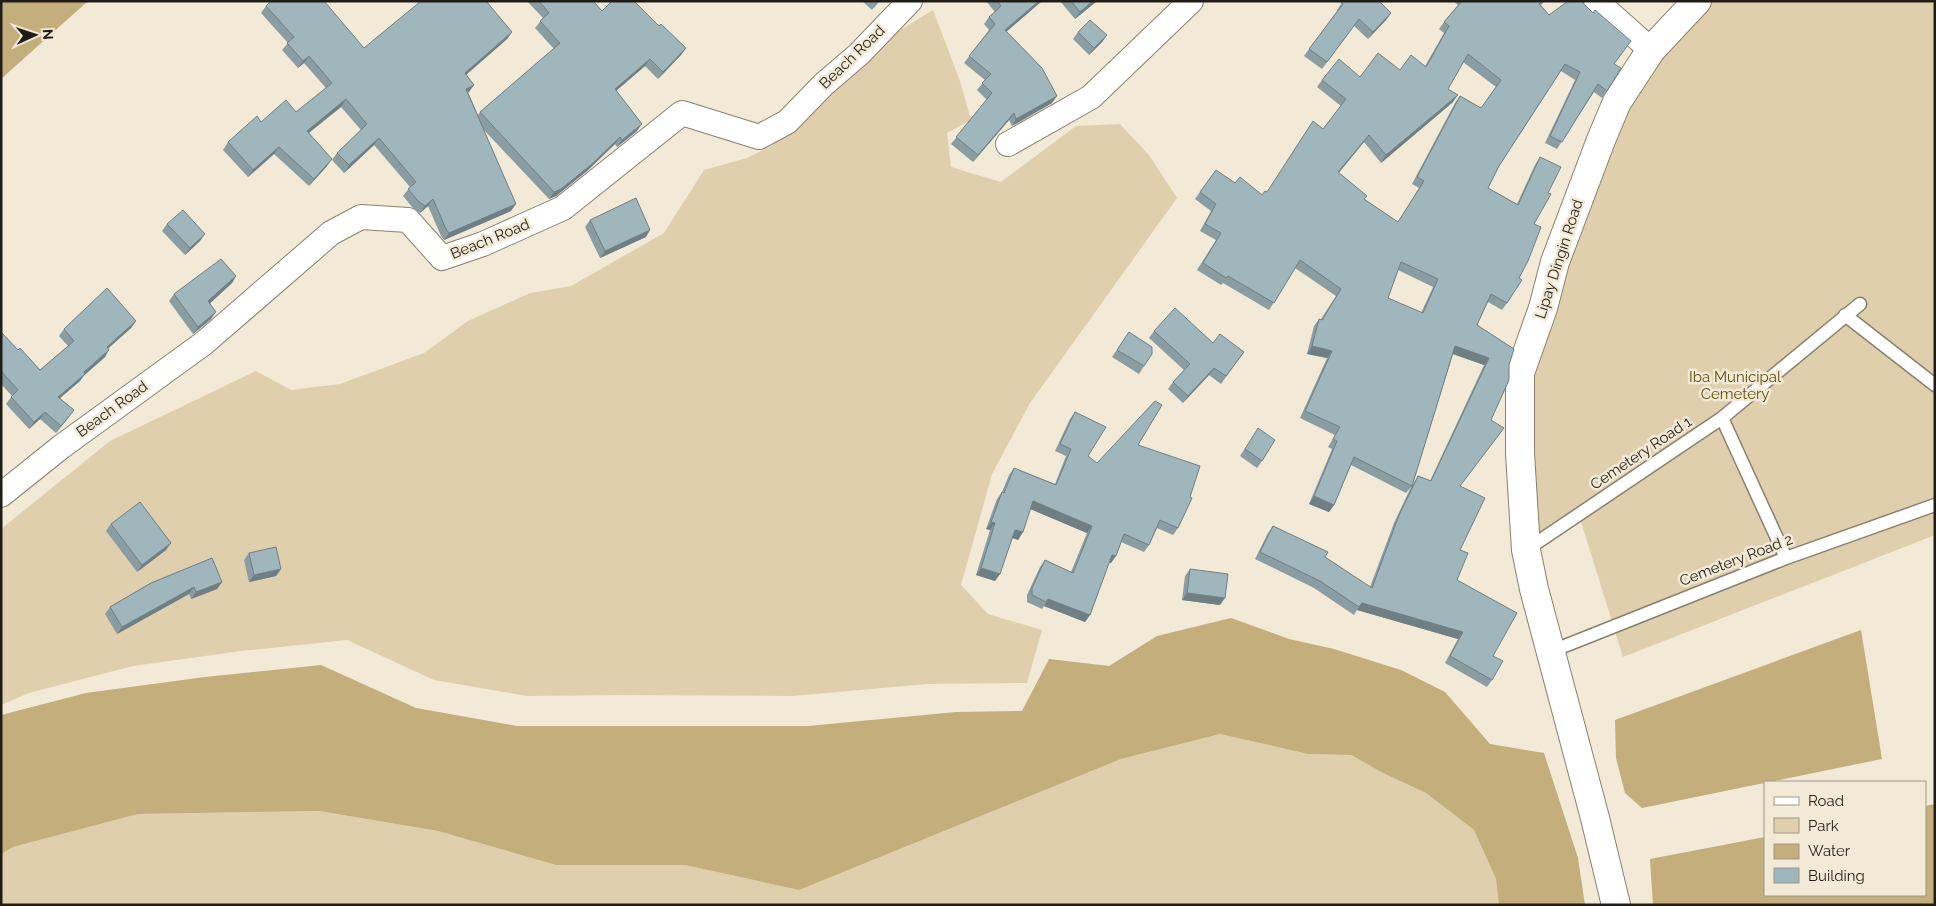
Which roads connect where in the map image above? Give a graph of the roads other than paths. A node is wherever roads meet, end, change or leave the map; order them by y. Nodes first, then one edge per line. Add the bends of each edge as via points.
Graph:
1 (910, 1) edge
2 (1191, 1) edge
3 (1596, 1) edge
4 (1697, 1) edge
5 (1651, 50) junction
6 (1008, 144) dead end
7 (1860, 304) dead end
8 (1845, 315) junction
9 (1935, 385) edge
10 (1722, 418) junction
11 (1, 495) edge
12 (1935, 505) edge
13 (1526, 550) junction
14 (1786, 558) junction
15 (1552, 651) junction
16 (1616, 905) edge

1 - 11 street, Beach Road via 787,122 759,137 682,113 563,208 483,244 442,258 408,220 360,218 331,233 204,343
2 - 6 street via 1091,96
3 - 5 street
4 - 5 street, Lipay Dingin Road
5 - 13 street, Lipay Dingin Road via 1617,102 1601,140 1555,262 1520,373 1520,454
7 - 8 lane, Cemetery Road 1
8 - 9 lane
8 - 10 lane, Cemetery Road 1
10 - 13 lane, Cemetery Road 1
10 - 14 lane
12 - 14 lane, Cemetery Road 2
13 - 15 street, Lipay Dingin Road
14 - 15 lane, Cemetery Road 2
15 - 16 street, Lipay Dingin Road

